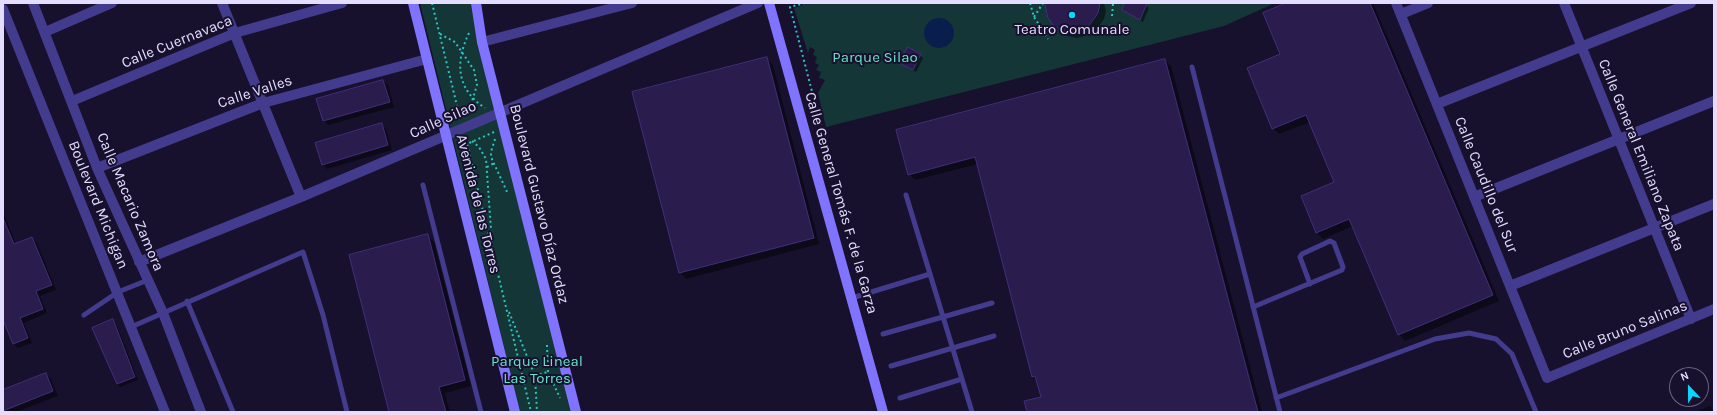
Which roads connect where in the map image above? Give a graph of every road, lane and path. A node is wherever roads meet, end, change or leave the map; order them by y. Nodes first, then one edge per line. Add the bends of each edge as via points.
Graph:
1 (33, 3) edge
2 (112, 3) edge
3 (222, 3) edge
4 (342, 3) edge
5 (413, 3) edge
6 (432, 3) edge
7 (476, 3) edge
8 (632, 3) edge
9 (758, 3) edge
10 (769, 3) edge
11 (805, 3) edge
12 (1030, 3) edge
13 (1043, 3) edge
14 (1113, 3) edge
15 (1396, 3) edge
16 (1428, 3) edge
17 (1564, 3) edge
18 (1691, 3) edge
19 (3, 9) edge
20 (1401, 14) junction
21 (1112, 16) dead end
22 (1034, 17) junction
23 (470, 30) dead end
24 (45, 32) junction
25 (234, 34) junction
26 (439, 34) junction
27 (1048, 39) dead end
28 (482, 42) junction
29 (1582, 46) junction
30 (463, 53) junction
31 (427, 59) junction
32 (1192, 67) dead end
33 (473, 98) junction
34 (72, 101) junction
35 (1714, 101) edge
36 (263, 102) junction
37 (1437, 104) junction
38 (489, 110) dead end
39 (500, 111) junction
40 (466, 119) dead end
41 (461, 122) dead end
42 (821, 126) dead end
43 (499, 129) dead end
44 (445, 136) junction
45 (1619, 139) junction
46 (472, 142) junction
47 (494, 164) dead end
48 (486, 167) junction
49 (97, 168) junction
50 (423, 185) dead end
51 (906, 194) dead end
52 (301, 197) junction
53 (1474, 197) junction
54 (1714, 204) edge
55 (1654, 228) junction
56 (493, 252) junction
57 (139, 262) junction
58 (930, 274) junction
59 (148, 280) junction
60 (1310, 284) junction
61 (1510, 286) junction
62 (118, 292) junction
63 (504, 298) junction
64 (852, 298) junction
65 (187, 301) junction
66 (992, 303) dead end
67 (1253, 307) junction
68 (1714, 309) edge
69 (163, 313) junction
70 (84, 315) dead end
71 (943, 317) junction
72 (1691, 319) junction
73 (131, 327) junction
74 (882, 334) dead end
75 (994, 336) dead end
76 (953, 348) junction
77 (891, 366) dead end
78 (548, 372) dead end
79 (535, 376) junction
80 (1547, 378) joint
81 (962, 379) junction
82 (900, 398) dead end
83 (1276, 398) junction
84 (165, 412) edge
85 (201, 412) edge
86 (233, 412) edge
87 (347, 412) edge
88 (481, 412) edge
89 (515, 412) edge
90 (532, 412) edge
91 (537, 412) edge
92 (576, 412) edge
93 (883, 412) edge
94 (972, 412) edge
95 (1280, 412) edge
96 (1536, 412) edge

1 - 24 street, Calle Macario Zamora
2 - 24 street
3 - 25 street
4 - 25 street, Calle Cuernavaca
5 - 31 street, Avenida de las Torres
6 - 26 path
7 - 28 street, Boulevard Gustavo Díaz Ordaz
8 - 28 street
9 - 39 street, Calle Silao
10 - 64 street, Calle General Tomás F. de la Garza
11 - 42 path via 790,8
12 - 22 path
13 - 22 path
14 - 21 path
15 - 20 street, Calle Caudillo del Sur
16 - 20 street
17 - 29 street, Calle General Emiliano Zapata
18 - 29 street
19 - 62 street, Boulevard Michigan
20 - 37 street, Calle Caudillo del Sur
22 - 27 path
23 - 30 path
24 - 34 street, Calle Macario Zamora
25 - 34 street, Calle Cuernavaca
25 - 36 street
26 - 30 path via 454,42
26 - 41 path
28 - 39 street, Boulevard Gustavo Díaz Ordaz
29 - 37 street
29 - 45 street, Calle General Emiliano Zapata
30 - 33 path via 459,66 460,74
30 - 33 path via 472,64 476,78 477,85
31 - 36 street, Calle Valles
31 - 44 street, Avenida de las Torres
32 - 67 lane
33 - 38 path
33 - 40 path
34 - 49 street, Calle Macario Zamora
35 - 45 street
36 - 49 street, Calle Valles
36 - 52 street
37 - 53 street, Calle Caudillo del Sur
39 - 44 street, Calle Silao
39 - 92 street, Boulevard Gustavo Díaz Ordaz
43 - 46 path
44 - 52 street, Calle Silao
44 - 89 street, Avenida de las Torres
45 - 53 street
45 - 55 street, Calle General Emiliano Zapata
46 - 48 path via 483,154
46 - 56 path via 467,144
47 - 48 path
48 - 56 path
49 - 57 street, Calle Macario Zamora
50 - 88 lane
51 - 58 lane
52 - 57 street, Calle Silao
53 - 61 street, Calle Caudillo del Sur
54 - 55 street
55 - 61 street
55 - 72 street, Calle General Emiliano Zapata
56 - 63 path
57 - 59 street, Calle Macario Zamora
58 - 64 lane
58 - 71 lane
59 - 62 lane
59 - 69 street, Calle Macario Zamora
60 - 60 lane via 1342,270 1334,243 1330,241 1300,257
60 - 67 lane
61 - 80 street, Calle Caudillo del Sur
62 - 70 lane
62 - 73 street, Boulevard Michigan
63 - 79 path via 515,332
63 - 90 path
64 - 93 street, Calle General Tomás F. de la Garza
65 - 69 lane
65 - 86 lane
65 - 87 lane via 303,252 323,316
66 - 71 lane
67 - 83 lane
68 - 72 street, Calle Bruno Salinas
69 - 73 lane
69 - 85 street, Calle Macario Zamora
71 - 74 lane
71 - 76 lane
72 - 80 street, Calle Bruno Salinas
73 - 84 street, Boulevard Michigan
75 - 76 lane
76 - 77 lane
76 - 81 lane
78 - 79 path
79 - 91 path
81 - 82 lane
81 - 94 lane
83 - 95 lane
83 - 96 lane via 1435,339 1469,333 1496,339 1512,354

